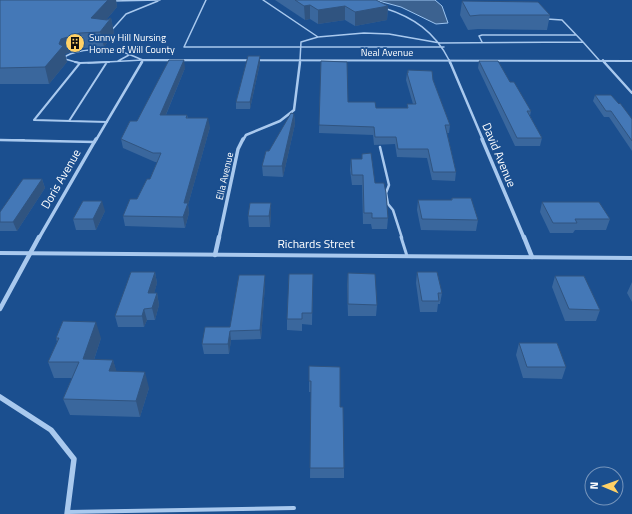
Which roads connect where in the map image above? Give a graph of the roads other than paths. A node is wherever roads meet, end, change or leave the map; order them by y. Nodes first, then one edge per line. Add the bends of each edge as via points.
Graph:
1 (160, 0) edge
2 (206, 0) edge
3 (263, 0) edge
4 (106, 1) edge
5 (381, 7) edge
6 (546, 19) edge
7 (110, 32) edge
8 (576, 35) junction
9 (318, 37) junction
10 (482, 42) junction
11 (583, 42) junction
12 (440, 43) junction
13 (300, 47) junction
14 (444, 48) junction
15 (129, 55) junction
16 (143, 60) junction
17 (300, 60) junction
18 (449, 60) junction
19 (601, 60) junction
20 (632, 60) edge
21 (116, 61) junction
22 (107, 62) junction
23 (80, 63) junction
24 (632, 92) edge
25 (69, 121) junction
26 (107, 122) junction
27 (0, 140) edge
28 (95, 142) junction
29 (380, 147) dead end
30 (0, 252) edge
31 (30, 253) junction
32 (214, 255) junction
33 (407, 256) junction
34 (532, 257) junction
35 (632, 258) edge
36 (0, 309) edge
37 (0, 397) edge
38 (294, 508) dead end
39 (68, 513) edge

1 - 4 lane
1 - 7 lane via 126,14
2 - 13 lane via 184,47
3 - 9 lane
5 - 12 lane via 409,17 426,28
6 - 8 lane via 562,20
8 - 10 lane via 482,35 479,36
8 - 11 lane
9 - 12 lane via 376,33
9 - 13 lane via 301,42
10 - 11 lane
10 - 12 lane
11 - 19 lane
12 - 14 lane
13 - 14 lane
13 - 17 lane
14 - 18 lane
15 - 16 lane
15 - 21 lane
15 - 23 lane via 118,51 86,50 66,56 65,59
16 - 17 street, Neal Avenue
16 - 21 lane
16 - 26 street, Doris Avenue
17 - 18 street, Neal Avenue
17 - 32 street, Ella Avenue via 294,110 280,122 246,135 238,149
18 - 19 street, Neal Avenue
18 - 34 street, David Avenue
19 - 20 street, Neal Avenue
19 - 24 street
21 - 22 lane
22 - 23 lane
22 - 25 lane
23 - 25 lane via 34,120
25 - 26 lane
26 - 28 street, Doris Avenue
27 - 28 lane
28 - 31 street, Doris Avenue
29 - 33 lane via 389,186 386,193 388,204 393,210
30 - 31 street, Richards Street
31 - 32 street, Richards Street
31 - 36 street, Doris Avenue
32 - 33 street, Richards Street
33 - 34 street, Richards Street
34 - 35 street, Richards Street
37 - 39 street via 51,430 74,459
38 - 39 lane

